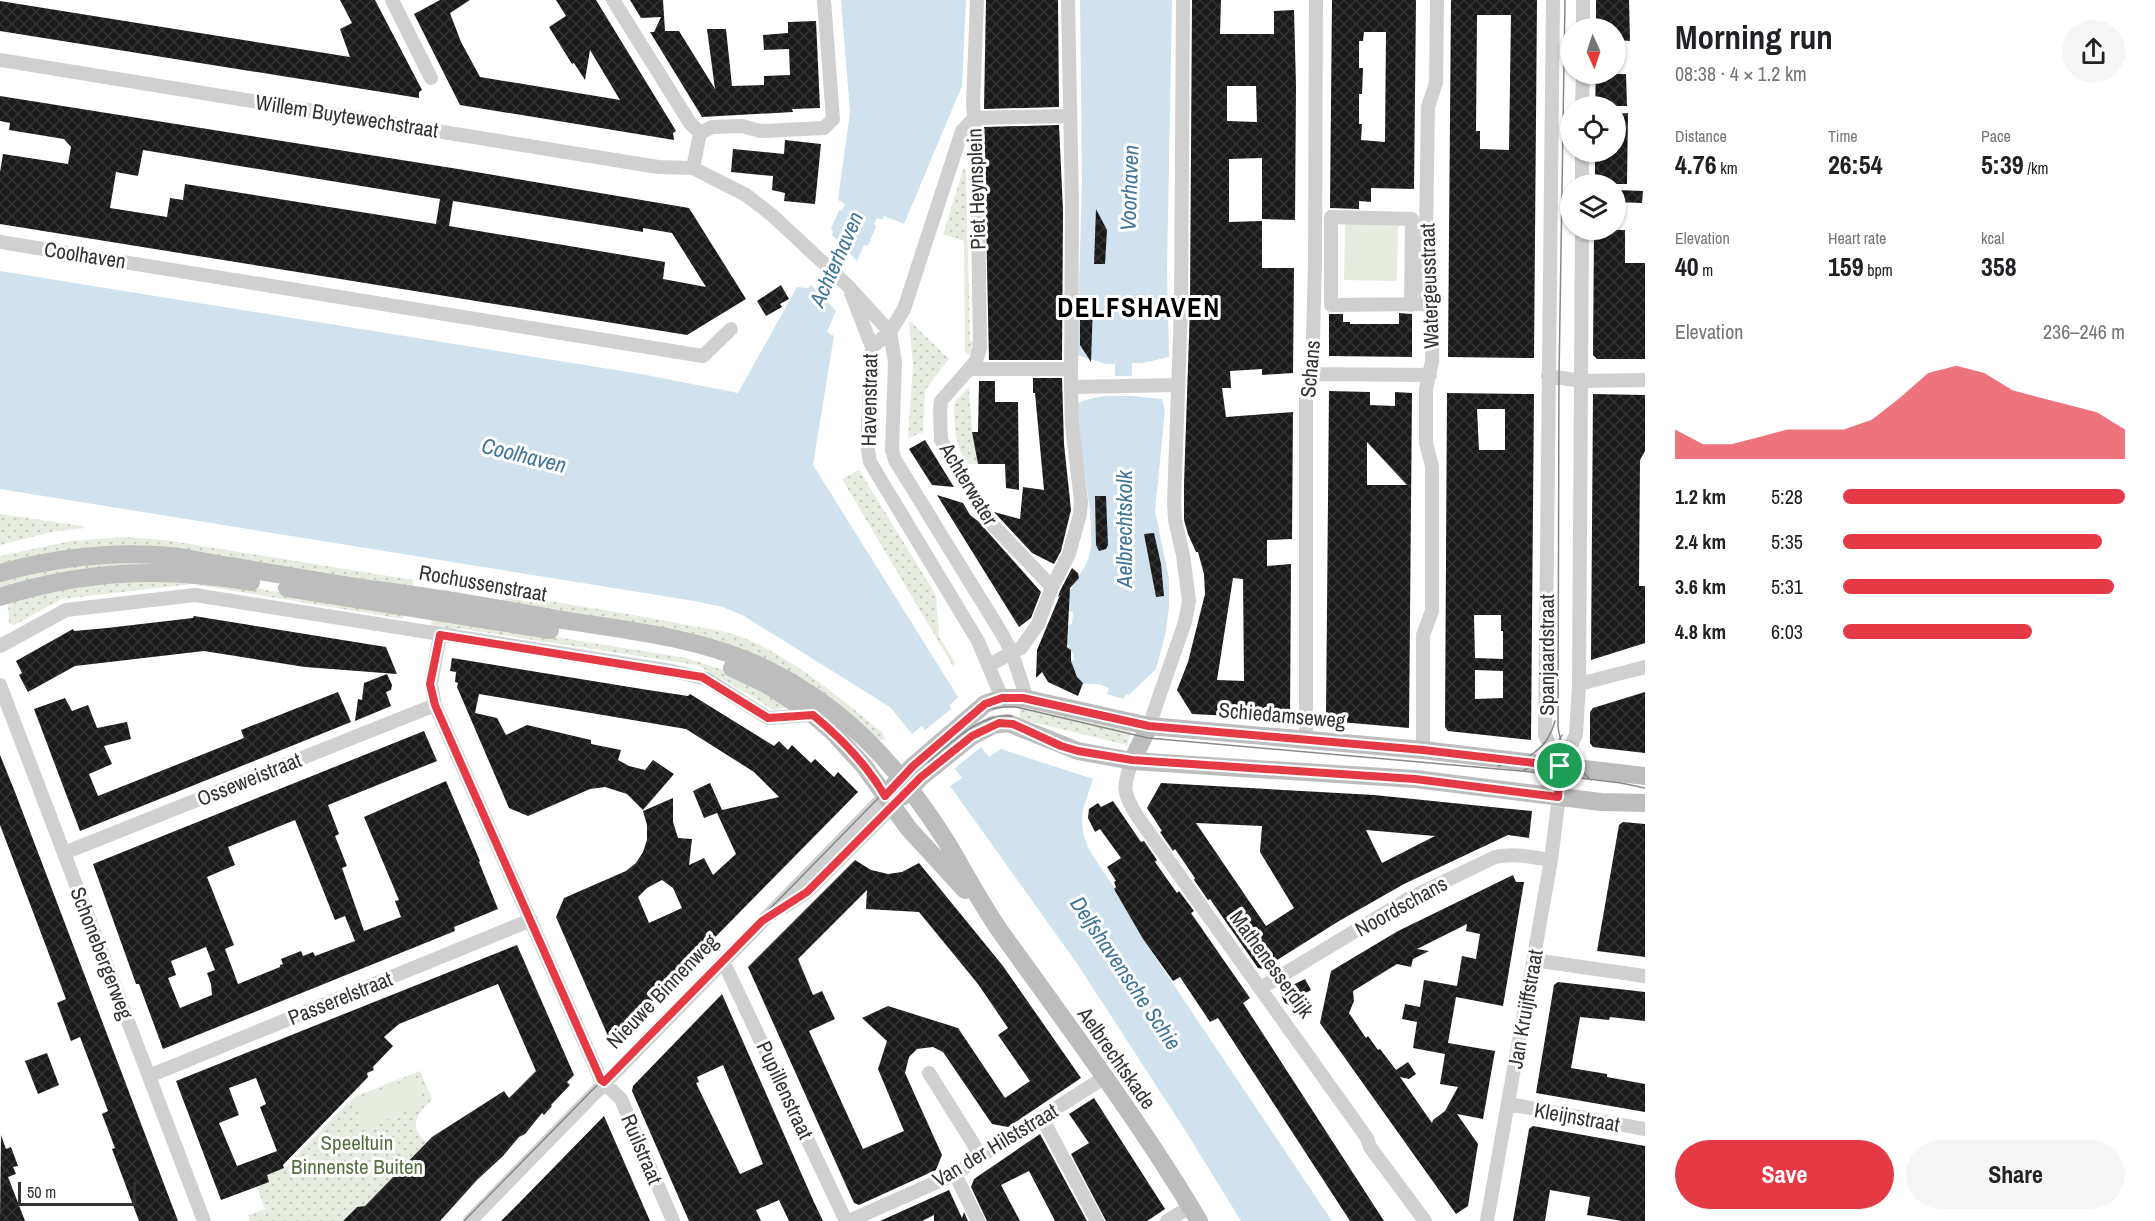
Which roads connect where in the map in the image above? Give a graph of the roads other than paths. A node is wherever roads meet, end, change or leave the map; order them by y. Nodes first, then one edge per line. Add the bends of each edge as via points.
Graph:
1 (393, 0) edge
2 (613, 0) edge
3 (824, 0) edge
4 (977, 0) edge
5 (1068, 0) edge
6 (1183, 0) edge
7 (1316, 0) edge
8 (1437, 0) edge
9 (1553, 0) edge
10 (1583, 0) edge
11 (1583, 18) edge
12 (0, 60) edge
13 (431, 78) dead end
14 (1069, 116) junction
15 (974, 118) junction
16 (700, 133) junction
17 (693, 168) junction
18 (1316, 213) junction
19 (1331, 217) junction
20 (1582, 240) edge
21 (0, 242) edge
22 (848, 285) junction
23 (1411, 304) junction
24 (1429, 304) junction
25 (731, 329) dead end
26 (890, 332) junction
27 (872, 347) junction
28 (970, 369) junction
29 (1071, 369) junction
30 (1312, 374) junction
31 (1430, 375) junction
32 (1548, 376) junction
33 (1178, 380) junction
34 (1645, 380) edge
35 (1581, 381) junction
36 (1071, 387) junction
37 (0, 573) edge
38 (1052, 587) junction
39 (0, 597) edge
40 (440, 635) junction
41 (0, 646) edge
42 (1012, 653) junction
43 (989, 665) junction
44 (1645, 667) edge
45 (1579, 684) junction
46 (0, 685) edge
47 (1002, 698) junction
48 (1027, 699) junction
49 (435, 705) junction
50 (813, 715) junction
51 (1013, 724) junction
52 (1149, 726) junction
53 (968, 730) junction
54 (1306, 739) junction
55 (1423, 750) junction
56 (1132, 760) junction
57 (1560, 766) junction
58 (1645, 776) edge
59 (905, 784) junction
60 (1558, 797) junction
61 (888, 802) junction
62 (1645, 803) edge
63 (64, 853) junction
64 (1551, 860) junction
65 (531, 920) junction
66 (994, 922) junction
67 (1533, 960) junction
68 (723, 961) junction
69 (1645, 976) edge
70 (1261, 988) junction
71 (929, 1073) dead end
72 (149, 1076) junction
73 (1104, 1077) junction
74 (604, 1082) junction
75 (1509, 1104) junction
76 (1042, 1118) junction
77 (1645, 1129) edge
78 (981, 1156) junction
79 (955, 1174) junction
80 (1195, 1214) edge
81 (204, 1221) edge
82 (470, 1221) edge
83 (673, 1221) edge
84 (847, 1221) edge
85 (978, 1221) edge
86 (1097, 1221) edge
87 (1167, 1221) edge
88 (1425, 1221) edge
89 (1487, 1221) edge

1 - 13 street
2 - 16 street
3 - 16 street via 833,120 824,128 760,131 742,126 712,127
4 - 15 street
5 - 14 street
6 - 33 street
7 - 18 street, Schans
8 - 24 street, Watergeusstraat via 1436,83 1428,107 1425,293
9 - 32 street, Spanjaardstraat
10 - 11 street
12 - 17 street, Willem Buytewechstraat via 646,165
14 - 15 street
14 - 29 street
15 - 26 street, Piet Heynsplein via 962,131 904,309
15 - 28 street, Piet Heynsplein via 980,348
16 - 17 street
17 - 22 street via 746,195 774,216
18 - 19 street
18 - 30 street, Schans
19 - 23 street via 1412,219
19 - 23 street via 1331,305
20 - 35 street, Spanjaardstraat
21 - 25 street, Coolhaven via 703,356
22 - 26 street, Havenstraat
22 - 27 street, Havenstraat
23 - 24 street
24 - 31 street, Watergeusstraat via 1433,318
26 - 27 street, Piet Heynsplein
26 - 42 street, Havenstraat via 895,357 891,442 894,457
27 - 43 street, Havenstraat via 867,444 870,462
28 - 29 street
28 - 38 street, Achterwater via 941,400 943,445 988,520
29 - 36 street
30 - 31 street
30 - 54 street, Schans via 1306,396
31 - 55 street, Watergeusstraat via 1426,389 1426,442 1432,466 1431,611 1423,635
32 - 35 street
32 - 57 street, Spanjaardstraat via 1545,735
33 - 36 street
33 - 52 street via 1174,511 1190,600
34 - 35 street
35 - 45 street, Spanjaardstraat
36 - 38 street via 1081,501 1069,554
37 - 59 street, Rochussenstraat via 91,556 172,556 685,641 761,666 803,691 864,735
38 - 42 street via 1038,624 1021,648
39 - 50 street, Rochussenstraat via 106,574 165,572 237,579 685,652 751,675
40 - 41 street via 190,595 66,610
40 - 49 street, Ruilstraat via 430,684
40 - 50 street via 702,677 768,718
42 - 43 street
42 - 48 street, Havenstraat
43 - 47 street, Havenstraat
44 - 45 street
45 - 57 street, Spanjaardstraat via 1576,735
46 - 63 street, Schonebergerweg
47 - 48 street, Schiedamseweg
47 - 51 street
47 - 53 street via 985,704
48 - 52 street, Schiedamseweg
49 - 63 street, Osseweistraat
49 - 65 street, Ruilstraat
50 - 61 street, Rochussenstraat via 844,743
51 - 53 street
51 - 56 street via 1061,746
52 - 54 street, Schiedamseweg
52 - 56 street, Mathenesserdijk
53 - 59 street via 941,752 921,777
54 - 55 street, Schiedamseweg
55 - 57 street, Schiedamseweg
56 - 60 street via 1415,779
56 - 70 street, Mathenesserdijk via 1124,784 1127,798
57 - 58 street, Schiedamseweg
57 - 60 street
59 - 61 street
59 - 66 street, Aelbrechtskade via 944,838
60 - 62 street
60 - 64 street, Jan Kruijffstraat
61 - 66 street, Aelbrechtskade
61 - 68 street, Nieuwe Binnenweg via 807,892 762,921
63 - 72 street, Schonebergerweg
64 - 67 street, Jan Kruijffstraat
64 - 70 street, Noordschans via 1507,854 1495,857 1408,899
65 - 72 street, Passerelstraat
65 - 74 street, Ruilstraat
66 - 73 street, Aelbrechtskade
67 - 69 street
67 - 75 street, Jan Kruijffstraat
68 - 74 street, Nieuwe Binnenweg
68 - 84 street, Pupillenstraat
70 - 88 street, Mathenesserdijk
71 - 78 street
72 - 81 street, Schonebergerweg
73 - 76 street, Van der Hilststraat
73 - 80 street, Aelbrechtskade
74 - 82 street, Nieuwe Binnenweg
74 - 83 street, Ruilstraat via 621,1099
75 - 77 street, Kleijnstraat
75 - 89 street, Jan Kruijffstraat
76 - 78 street, Van der Hilststraat
76 - 86 street
78 - 79 street, Van der Hilststraat
79 - 84 street, Van der Hilststraat
79 - 85 street
80 - 87 street

